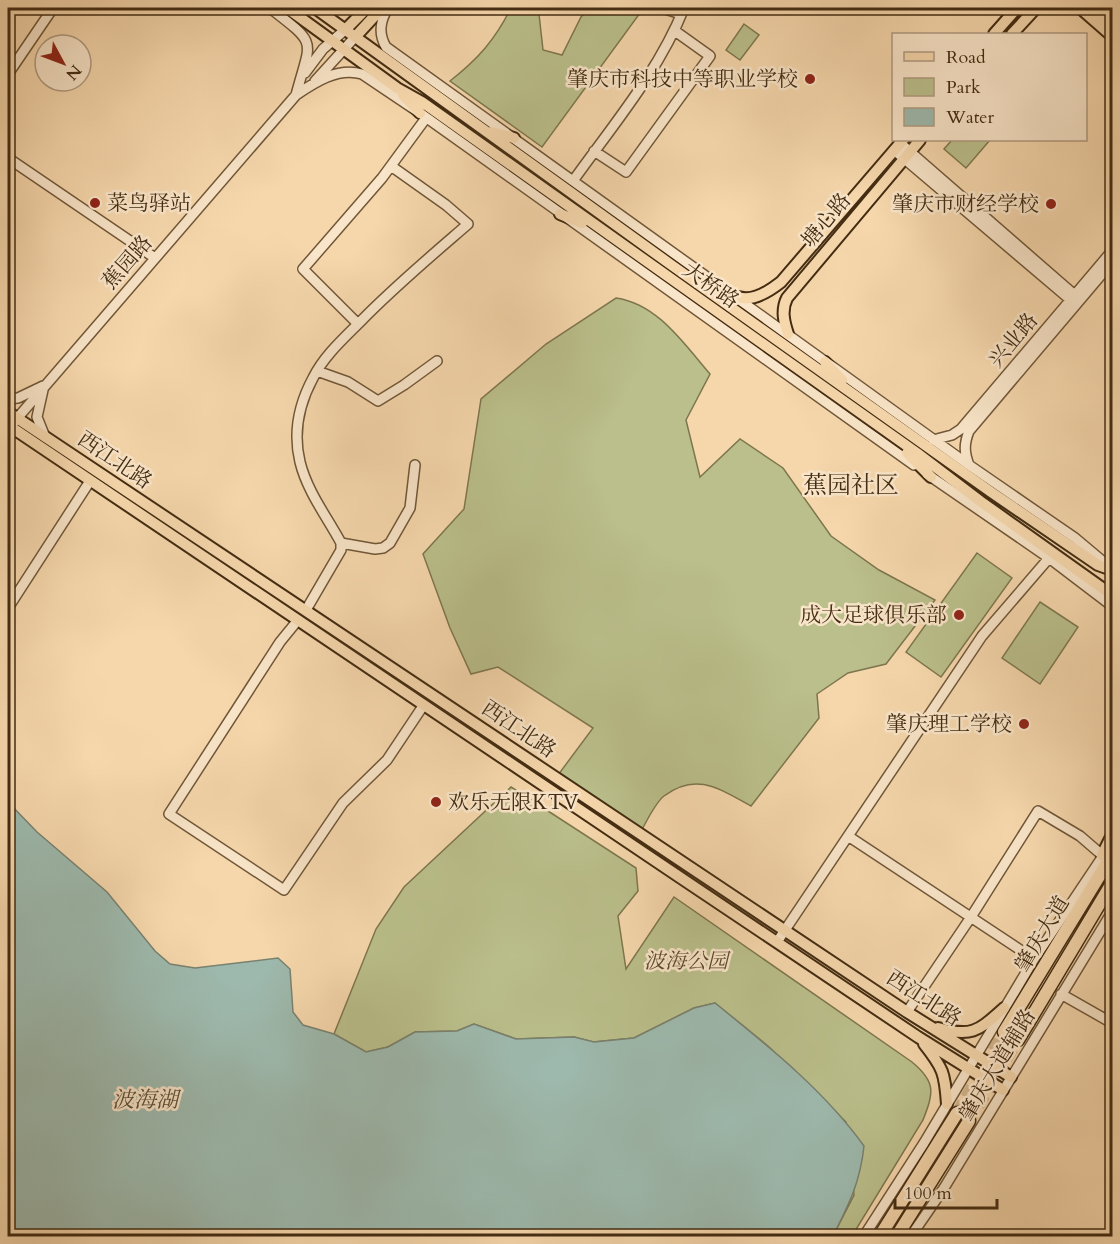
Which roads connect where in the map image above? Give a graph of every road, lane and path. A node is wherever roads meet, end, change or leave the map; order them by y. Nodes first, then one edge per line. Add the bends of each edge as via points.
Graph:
1 (53, 8) edge
2 (270, 8) edge
3 (287, 8) edge
4 (315, 8) edge
5 (367, 8) edge
6 (382, 8) edge
7 (388, 8) edge
8 (662, 8) edge
9 (1017, 8) edge
10 (1036, 8) edge
11 (1080, 8) edge
12 (1093, 8) edge
13 (683, 11) edge
14 (1113, 24) edge
15 (346, 29) junction
16 (675, 31) junction
17 (995, 33) edge
18 (1013, 33) edge
19 (356, 36) junction
20 (1113, 36) edge
21 (333, 40) junction
22 (344, 49) junction
23 (8, 74) edge
24 (300, 80) junction
25 (314, 83) junction
26 (397, 88) junction
27 (296, 95) junction
28 (423, 116) junction
29 (484, 129) junction
30 (514, 138) junction
31 (919, 141) edge
32 (899, 144) edge
33 (594, 151) junction
34 (906, 155) junction
35 (8, 158) edge
36 (391, 166) junction
37 (573, 181) junction
38 (560, 214) junction
39 (598, 229) junction
40 (1113, 251) edge
41 (155, 258) junction
42 (1113, 262) edge
43 (670, 264) junction
44 (738, 299) junction
45 (1075, 300) junction
46 (358, 324) junction
47 (788, 334) junction
48 (437, 361) dead end
49 (825, 362) junction
50 (317, 371) junction
51 (45, 385) junction
52 (8, 399) edge
53 (861, 399) junction
54 (8, 412) edge
55 (870, 421) junction
56 (12, 423) edge
57 (45, 437) junction
58 (933, 440) junction
59 (57, 451) junction
60 (415, 465) dead end
61 (969, 465) junction
62 (931, 477) junction
63 (90, 481) junction
64 (341, 543) junction
65 (1049, 558) junction
66 (1113, 570) edge
67 (1113, 595) edge
68 (1113, 606) edge
69 (8, 608) edge
70 (306, 610) junction
71 (298, 620) junction
72 (423, 706) junction
73 (477, 725) junction
74 (470, 736) junction
75 (1113, 835) edge
76 (848, 836) junction
77 (1113, 843) edge
78 (1107, 855) edge
79 (1113, 883) edge
80 (1113, 912) edge
81 (971, 917) junction
82 (785, 929) junction
83 (777, 942) junction
84 (1034, 959) junction
85 (1061, 994) junction
86 (1004, 1008) junction
87 (907, 1012) junction
88 (1113, 1023) edge
89 (926, 1024) junction
90 (1004, 1032) tunnel mouth
91 (918, 1037) junction
92 (1018, 1040) tunnel mouth
93 (976, 1055) junction
94 (968, 1068) junction
95 (1011, 1077) junction
96 (1003, 1090) junction
97 (947, 1104) junction
98 (957, 1113) tunnel mouth
99 (969, 1121) tunnel mouth
100 (864, 1236) edge
101 (880, 1236) edge
102 (897, 1236) edge
103 (911, 1236) edge

1 - 23 street
2 - 24 street via 303,33 309,46
3 - 21 main road, 大桥路
4 - 15 main road, 大桥路
5 - 15 main road
6 - 19 main road
7 - 30 street via 380,22 386,47
8 - 13 street
9 - 17 main road
10 - 18 main road
11 - 20 main road
12 - 14 main road
13 - 16 street
15 - 19 main road, 大桥路
15 - 21 street
16 - 33 street via 658,62
16 - 33 street via 710,56 626,172
19 - 22 street
19 - 29 main road, 大桥路
21 - 22 main road, 大桥路
21 - 24 street
22 - 25 street
22 - 26 main road, 大桥路
24 - 27 street
25 - 27 street
25 - 28 street via 345,72 362,74
26 - 28 main road
26 - 39 main road, 大桥路
27 - 41 street, 蕉园路
28 - 36 street
28 - 38 street
29 - 30 main road
29 - 43 main road, 大桥路
30 - 37 street
31 - 34 main road, 塘心路
32 - 34 street
32 - 44 main road, 塘心路 via 781,282 766,294
33 - 37 street
34 - 45 street
34 - 47 main road, 塘心路 via 787,298 783,306
35 - 41 street
36 - 46 street via 303,269
36 - 46 street via 468,224 395,286
37 - 44 street
38 - 39 main road
38 - 62 street
39 - 55 main road, 大桥路
40 - 45 street, 兴业路
41 - 51 street, 蕉园路
42 - 45 street, 兴业路
43 - 44 main road
43 - 53 main road, 大桥路
44 - 47 street
45 - 58 street, 兴业路 via 961,429
45 - 61 street, 兴业路 via 969,431 964,453
46 - 50 street
47 - 49 street
48 - 50 street via 378,400 348,382
49 - 53 main road
49 - 58 street
50 - 64 street via 300,408 300,462 309,487
51 - 52 street
51 - 56 street, 蕉园路
51 - 57 street via 37,417
53 - 66 main road, 大桥路 via 1098,565
54 - 56 main road, 西江北路
55 - 62 main road
55 - 67 main road, 大桥路
56 - 57 main road, 西江北路
56 - 59 main road, 西江北路
57 - 59 main road, 西江北路
58 - 61 street
59 - 63 main road, 西江北路
59 - 70 main road, 西江北路
60 - 64 street via 410,508 390,543 375,549
61 - 66 street via 1075,538
62 - 65 street
63 - 69 street
63 - 71 main road, 西江北路
64 - 70 street via 341,550
65 - 68 street
65 - 76 street via 982,636
70 - 73 main road, 西江北路
71 - 72 main road, 西江北路
71 - 72 street via 169,814 284,890 343,803 387,760
72 - 74 main road, 西江北路
73 - 74 main road
73 - 82 main road, 西江北路
74 - 83 main road, 西江北路
75 - 78 main road
76 - 81 street
76 - 82 street
77 - 78 street, 肇庆大道辅路
78 - 81 street via 1038,811
78 - 84 street, 肇庆大道辅路
78 - 90 highway, 肇庆大道
79 - 92 highway, 肇庆大道
80 - 85 street, 肇庆大道辅路
81 - 84 street
81 - 87 street
82 - 83 street
82 - 87 main road, 西江北路
83 - 91 main road, 西江北路
84 - 86 street, 肇庆大道辅路
85 - 88 street
85 - 95 street, 肇庆大道辅路
86 - 89 main road via 978,1030 969,1032
86 - 93 street, 肇庆大道辅路
87 - 89 main road, 西江北路
89 - 91 main road
89 - 93 main road, 西江北路
91 - 94 main road, 西江北路
91 - 97 main road via 944,1073
93 - 94 street, 肇庆大道辅路
93 - 95 main road, 西江北路
94 - 96 main road, 西江北路
94 - 97 street, 肇庆大道辅路
95 - 96 street, 肇庆大道辅路
96 - 103 street, 肇庆大道辅路
97 - 100 street, 肇庆大道辅路
98 - 101 highway
99 - 102 highway

